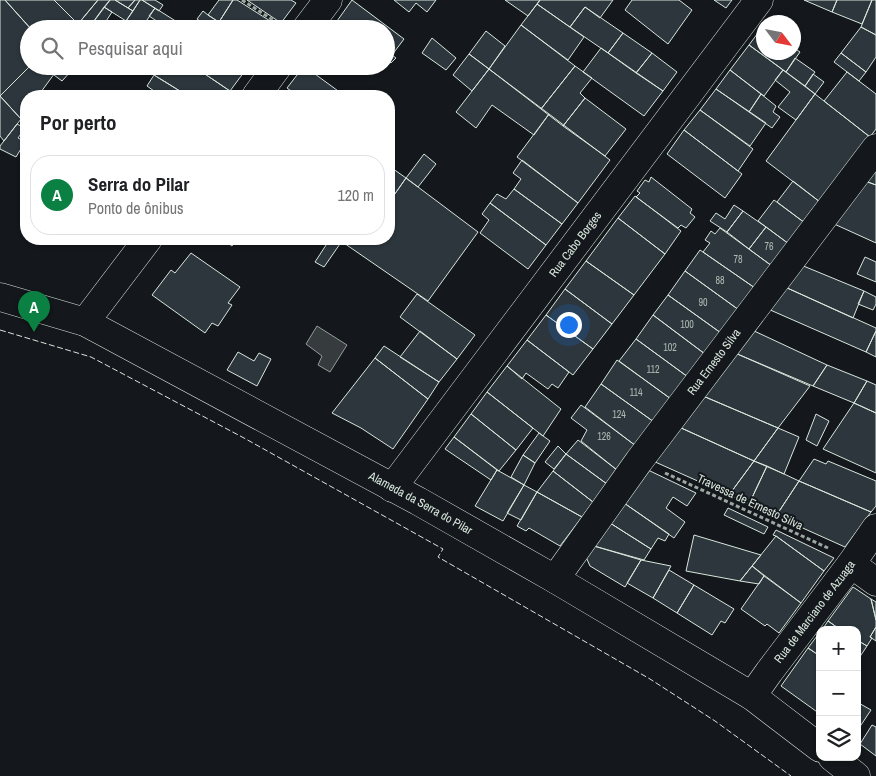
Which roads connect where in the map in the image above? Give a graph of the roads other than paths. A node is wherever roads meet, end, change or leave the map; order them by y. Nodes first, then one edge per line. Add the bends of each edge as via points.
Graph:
1 (328, 0) edge
2 (759, 0) edge
3 (313, 20) edge
4 (271, 75) edge
5 (260, 90) edge
6 (876, 148) edge
7 (143, 245) edge
8 (0, 297) edge
9 (85, 322) junction
10 (392, 488) junction
11 (876, 528) edge
12 (851, 564) junction
13 (555, 579) junction
14 (876, 582) edge
15 (752, 696) junction
16 (816, 745) edge
17 (837, 761) edge
18 (856, 776) edge

1 - 3 street
2 - 10 street, Rua Cabo Borges
4 - 5 street
6 - 13 street, Rua Ernesto Silva via 639,461
7 - 9 street
8 - 9 street, Alameda da Serra do Pilar
9 - 10 street, Alameda da Serra do Pilar
10 - 13 street, Alameda da Serra do Pilar
11 - 12 street, Rua de Marciano de Azuaga
12 - 14 street
12 - 15 street, Rua de Marciano de Azuaga
13 - 15 street, Alameda da Serra do Pilar
15 - 16 street, Alameda da Serra do Pilar
17 - 18 street

